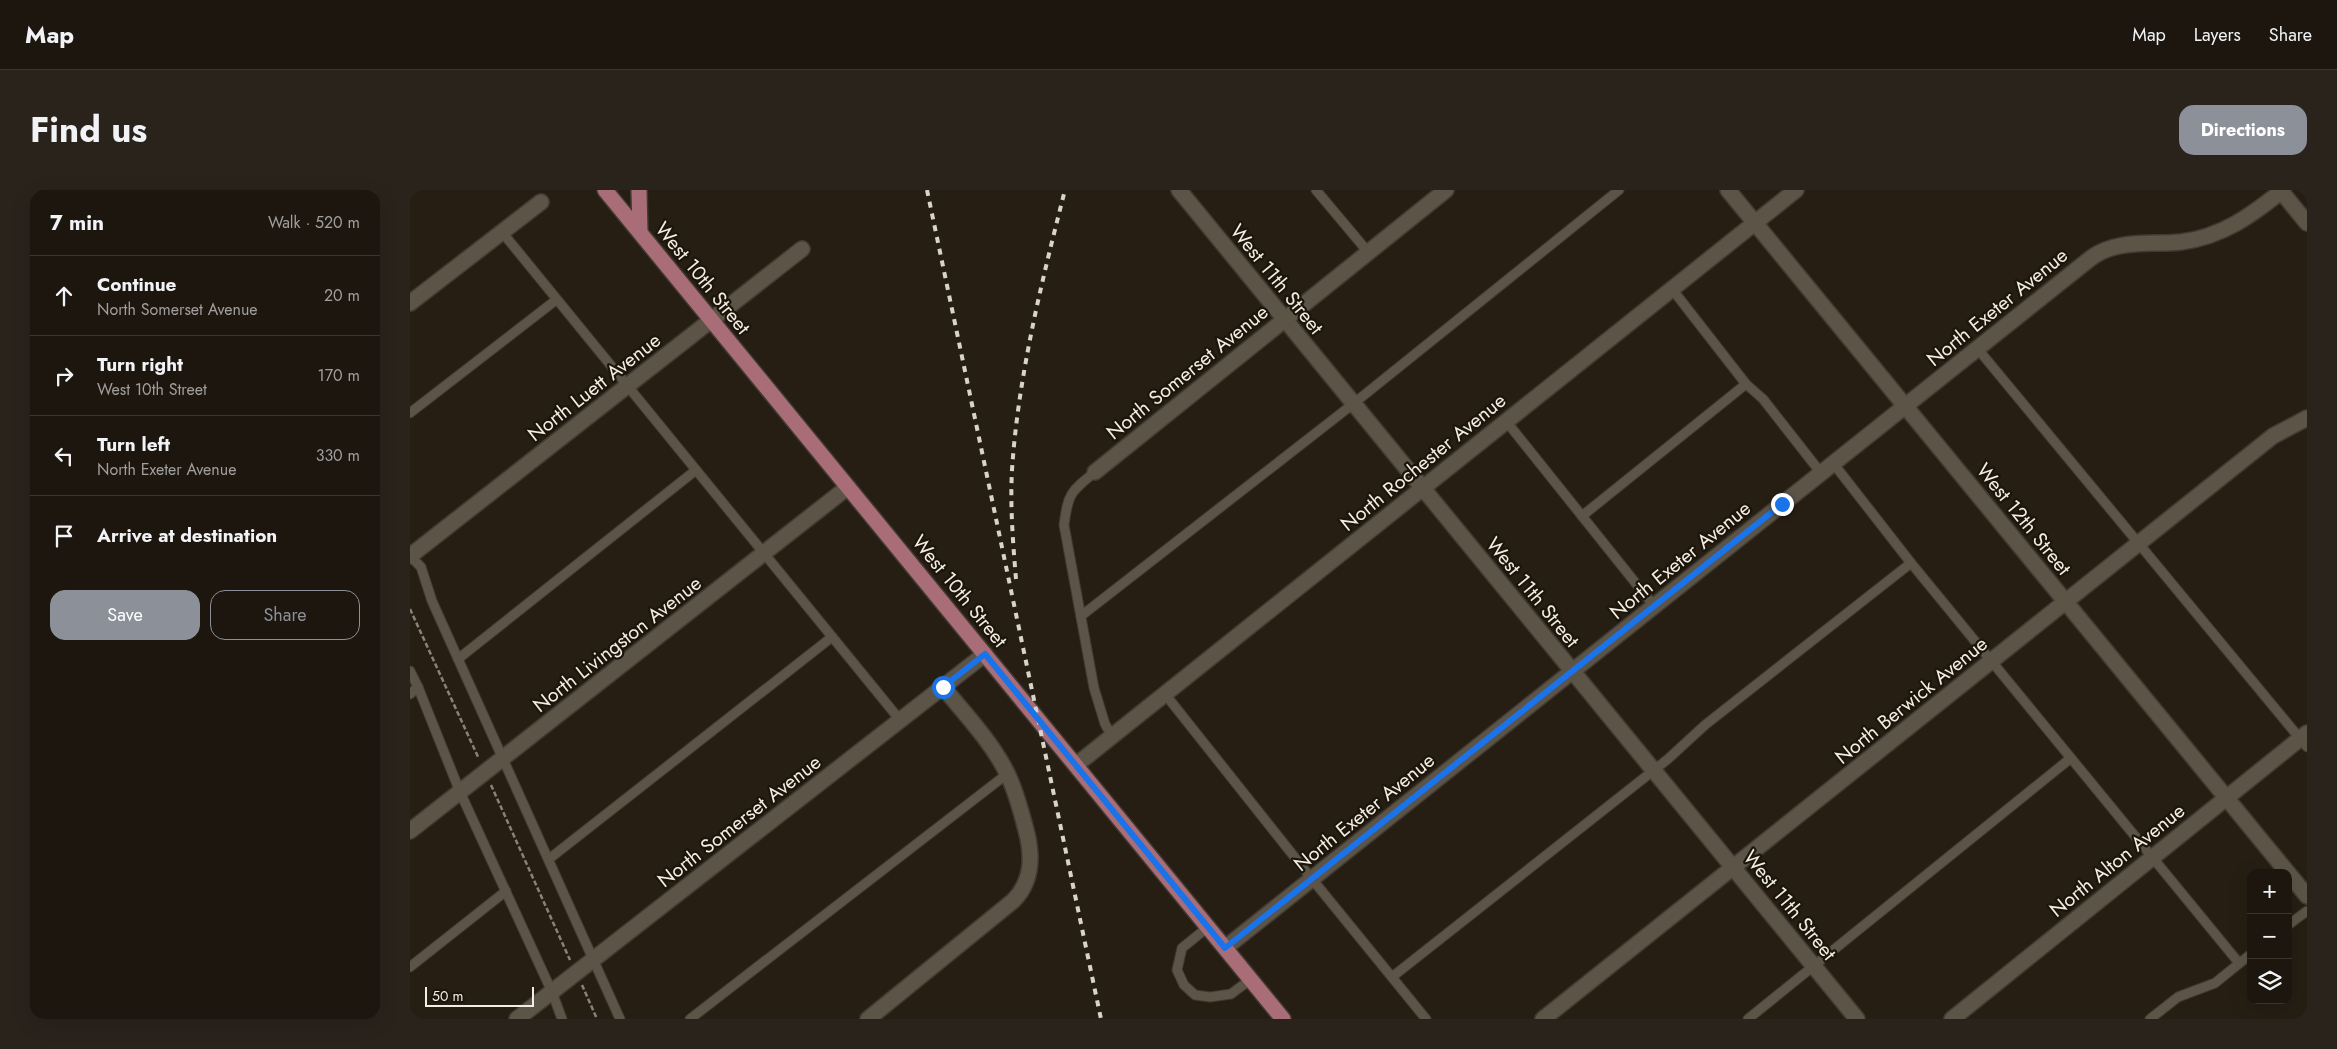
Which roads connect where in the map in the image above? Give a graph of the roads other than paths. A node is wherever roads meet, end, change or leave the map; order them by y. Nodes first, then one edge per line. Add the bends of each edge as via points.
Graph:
1 (605, 190) edge
2 (639, 190) edge
3 (1179, 190) edge
4 (1316, 190) edge
5 (1446, 190) edge
6 (1618, 190) edge
7 (1728, 190) edge
8 (1796, 190) edge
9 (2282, 190) edge
10 (541, 202) dead end
11 (1755, 223) junction
12 (2307, 223) edge
13 (502, 232) junction
14 (640, 232) junction
15 (802, 249) dead end
16 (1368, 252) junction
17 (1672, 289) junction
18 (556, 300) junction
19 (410, 303) edge
20 (1284, 319) junction
21 (712, 320) junction
22 (1977, 348) junction
23 (1746, 384) junction
24 (627, 387) junction
25 (1353, 404) junction
26 (1905, 406) junction
27 (410, 413) edge
28 (2307, 418) edge
29 (1506, 421) junction
30 (1827, 468) junction
31 (696, 470) junction
32 (1095, 472) joint
33 (848, 487) junction
34 (1423, 488) junction
35 (1582, 516) junction
36 (2139, 543) junction
37 (764, 553) junction
38 (410, 556) edge
39 (1911, 564) junction
40 (2066, 601) junction
41 (1654, 606) junction
42 (1081, 616) junction
43 (832, 637) junction
44 (985, 654) junction
45 (458, 659) junction
46 (1991, 661) junction
47 (410, 671) edge
48 (1572, 672) junction
49 (943, 687) junction
50 (418, 688) junction
51 (410, 694) edge
52 (1165, 694) junction
53 (900, 720) junction
54 (1112, 736) junction
55 (2305, 740) edge
56 (504, 758) junction
57 (2071, 758) junction
58 (1076, 765) junction
59 (1652, 769) junction
60 (1007, 774) junction
61 (460, 792) junction
62 (2226, 798) junction
63 (410, 832) edge
64 (2153, 857) junction
65 (549, 859) junction
66 (1733, 867) junction
67 (2285, 869) edge
68 (2292, 878) edge
69 (1312, 879) junction
70 (506, 892) junction
71 (2307, 896) edge
72 (2307, 911) edge
73 (2292, 922) edge
74 (1208, 927) junction
75 (1225, 948) junction
76 (2247, 957) edge
77 (594, 959) junction
78 (2240, 963) junction
79 (1813, 966) junction
80 (410, 967) edge
81 (1392, 977) junction
82 (1250, 979) junction
83 (552, 992) junction
84 (869, 1018) edge
85 (517, 1019) edge
86 (562, 1019) edge
87 (620, 1019) edge
88 (690, 1019) edge
89 (1283, 1019) edge
90 (1426, 1019) edge
91 (1543, 1019) edge
92 (1748, 1019) edge
93 (1857, 1019) edge
94 (1952, 1019) edge
95 (2150, 1019) edge

1 - 14 main road, West 10th Street
2 - 14 main road
3 - 20 street, West 11th Street
4 - 16 lane
5 - 16 street, North Somerset Avenue
6 - 25 lane
7 - 11 street, West 12th Street
8 - 11 street, North Rochester Avenue
9 - 12 street
9 - 22 street, North Exeter Avenue via 2247,218 2210,235 2182,242 2118,246 2100,252
10 - 13 street
11 - 17 street, North Rochester Avenue
11 - 26 street, West 12th Street
13 - 18 lane
13 - 19 street
14 - 21 main road, West 10th Street
15 - 21 street, North Luett Avenue
16 - 20 street, North Somerset Avenue
17 - 23 lane
17 - 29 street, North Rochester Avenue
18 - 24 lane
18 - 27 lane
20 - 25 street, West 11th Street
20 - 32 street, North Somerset Avenue
21 - 24 street, North Luett Avenue
21 - 33 main road, West 10th Street
22 - 26 street, North Exeter Avenue
22 - 36 lane
23 - 30 lane via 1764,399
23 - 35 lane
24 - 31 lane
24 - 38 street, North Luett Avenue
25 - 34 street, West 11th Street
25 - 42 lane
26 - 30 street, North Exeter Avenue
26 - 40 street, West 12th Street
28 - 36 street, North Berwick Avenue via 2273,436
29 - 34 street, North Rochester Avenue
29 - 35 lane
30 - 39 lane
30 - 41 street, North Exeter Avenue
31 - 37 lane
31 - 45 lane
32 - 42 lane via 1067,499 1064,525
33 - 37 street, North Livingston Avenue
33 - 44 main road, West 10th Street
34 - 48 street, West 11th Street
34 - 52 street, North Rochester Avenue
35 - 41 lane
36 - 40 street, North Berwick Avenue
36 - 55 lane
37 - 43 lane
37 - 56 street, North Livingston Avenue
38 - 45 lane via 421,568
39 - 46 lane
39 - 59 lane
40 - 46 street, North Berwick Avenue
40 - 62 street, West 12th Street
41 - 48 street, North Exeter Avenue
42 - 54 lane via 1094,688
43 - 53 lane
43 - 65 lane
44 - 49 street, North Somerset Avenue
44 - 58 main road, West 10th Street
45 - 56 lane
46 - 57 lane
46 - 66 street, North Berwick Avenue
47 - 50 lane
48 - 59 street, West 11th Street
48 - 69 street, North Exeter Avenue
49 - 53 street, North Somerset Avenue
49 - 60 street via 992,748
50 - 51 lane
50 - 61 lane
52 - 54 street, North Rochester Avenue
52 - 69 lane
53 - 77 street, North Somerset Avenue
54 - 58 street, North Rochester Avenue
55 - 62 street, North Alton Avenue
56 - 61 street, North Livingston Avenue
56 - 65 lane
57 - 64 lane
57 - 79 lane
58 - 74 main road, West 10th Street
59 - 66 street, West 11th Street
59 - 81 lane
60 - 84 street via 1028,836 1031,863 1026,884 1013,901
60 - 88 lane
61 - 63 street, North Livingston Avenue
61 - 70 lane
62 - 64 street, North Alton Avenue
62 - 67 street, West 12th Street
64 - 78 lane
64 - 94 street, North Alton Avenue
65 - 77 lane
66 - 79 street, West 11th Street
66 - 91 street, North Berwick Avenue
68 - 71 street, West 12th Street
69 - 75 street, North Exeter Avenue
69 - 81 lane
70 - 80 lane
70 - 83 lane
72 - 73 lane
74 - 75 main road, West 10th Street
74 - 82 lane via 1182,948 1177,970 1184,985 1196,995 1210,997 1231,994
75 - 82 main road, West 10th Street
76 - 78 lane
77 - 83 street, North Somerset Avenue
77 - 87 lane
78 - 95 lane via 2215,983 2178,996
79 - 92 lane
79 - 93 street, West 11th Street
81 - 90 lane
82 - 89 main road, West 10th Street
83 - 85 street, North Somerset Avenue
83 - 86 lane

